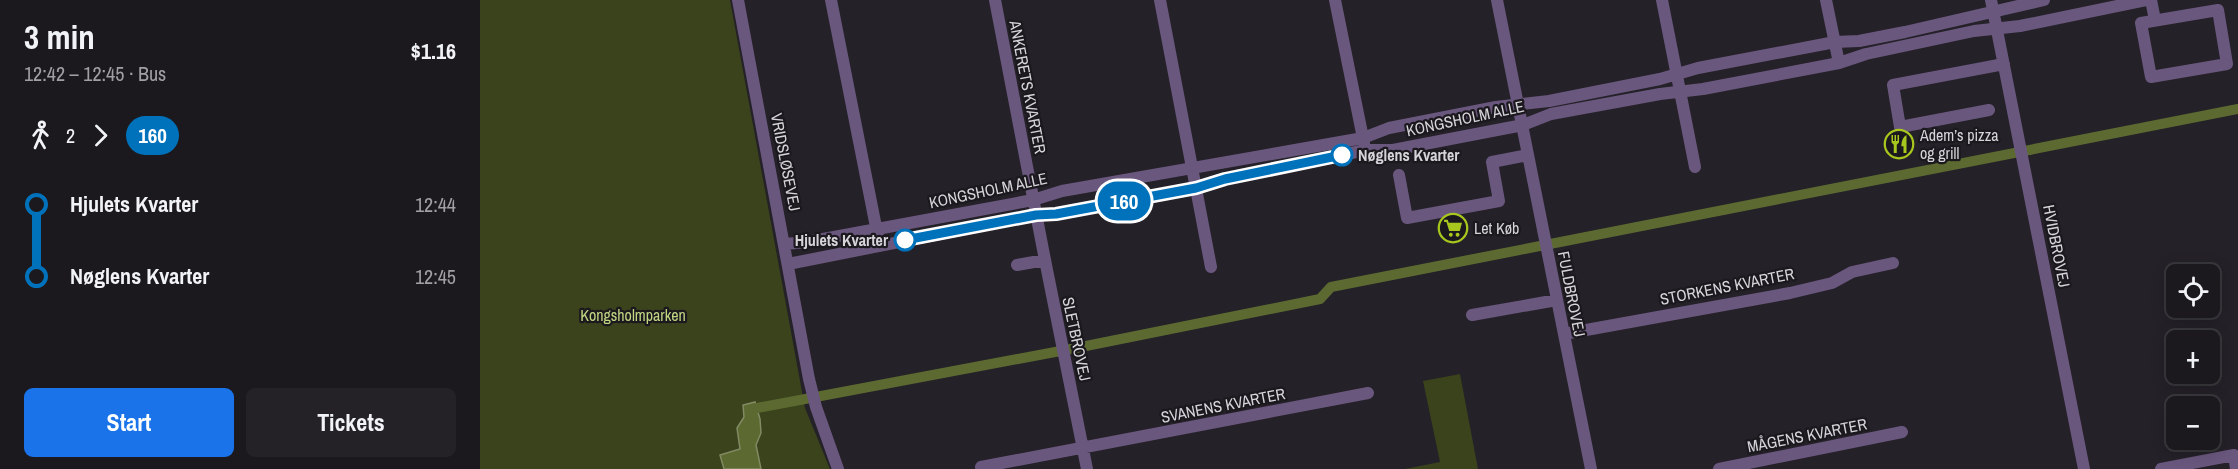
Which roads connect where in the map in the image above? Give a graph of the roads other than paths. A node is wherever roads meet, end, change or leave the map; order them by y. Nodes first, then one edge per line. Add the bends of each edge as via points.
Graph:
1 (738, 0) edge
2 (831, 0) edge
3 (995, 0) edge
4 (1160, 0) edge
5 (1335, 0) edge
6 (1497, 0) edge
7 (1662, 0) edge
8 (1826, 0) edge
9 (2044, 0) edge
10 (2146, 0) edge
11 (2151, 0) edge
12 (1992, 6) edge
13 (2155, 20) junction
14 (1996, 29) junction
15 (1834, 42) junction
16 (1839, 63) junction
17 (2004, 64) junction
18 (1677, 73) junction
19 (1681, 92) junction
20 (1517, 104) junction
21 (1989, 110) dead end
22 (1523, 125) junction
23 (1363, 138) junction
24 (1366, 150) junction
25 (1528, 155) junction
26 (1193, 166) junction
27 (1695, 167) dead end
28 (1399, 175) dead end
29 (1196, 188) junction
30 (1033, 200) junction
31 (1036, 215) junction
32 (876, 230) junction
33 (784, 244) junction
34 (880, 245) junction
35 (1045, 260) junction
36 (1893, 263) dead end
37 (788, 264) junction
38 (1017, 266) dead end
39 (1211, 267) dead end
40 (1557, 300) junction
41 (1472, 315) dead end
42 (1564, 334) junction
43 (1368, 393) dead end
44 (1902, 432) dead end
45 (1084, 449) junction
46 (981, 467) dead end
47 (838, 469) edge
48 (1087, 469) edge
49 (1591, 469) edge
50 (1719, 469) edge
51 (2084, 469) edge
52 (2161, 469) edge
53 (2236, 469) edge

1 - 33 street, VRIDSLØSEVEJ
2 - 32 street
3 - 30 street, ANKERETS KVARTER
4 - 26 street
5 - 23 street
6 - 20 street, FULDBROVEJ
7 - 18 street
8 - 15 street
9 - 12 street, KONGSHOLM ALLE
10 - 14 street, KONGSHOLM ALLE
11 - 13 street
12 - 14 street, HVIDBROVEJ
12 - 15 street, KONGSHOLM ALLE via 1870,38
13 - 13 street via 2140,23 2151,77 2228,64 2218,10
14 - 16 street, KONGSHOLM ALLE via 1866,54
14 - 17 street, HVIDBROVEJ
15 - 16 street
15 - 18 street, KONGSHOLM ALLE
16 - 19 street, KONGSHOLM ALLE
17 - 21 street via 1893,86 1900,127
17 - 51 street, HVIDBROVEJ
18 - 19 street
18 - 20 street, KONGSHOLM ALLE via 1559,99
19 - 22 street, KONGSHOLM ALLE via 1551,114
19 - 27 street
20 - 22 street, FULDBROVEJ
20 - 23 street, KONGSHOLM ALLE via 1389,128
22 - 24 street, KONGSHOLM ALLE via 1393,150
22 - 25 street, FULDBROVEJ
23 - 24 street
23 - 26 street, KONGSHOLM ALLE
24 - 29 street, KONGSHOLM ALLE
25 - 28 street via 1492,162 1499,201 1407,218
25 - 40 street, FULDBROVEJ
26 - 29 street
26 - 30 street, KONGSHOLM ALLE
29 - 31 street, KONGSHOLM ALLE
29 - 39 street
30 - 31 street, ANKERETS KVARTER
30 - 32 street, KONGSHOLM ALLE
31 - 34 street, KONGSHOLM ALLE
31 - 35 street, SLETBROVEJ
32 - 33 street, KONGSHOLM ALLE
32 - 34 street
33 - 37 street, VRIDSLØSEVEJ
34 - 37 street, KONGSHOLM ALLE
35 - 38 street
35 - 45 street, SLETBROVEJ
36 - 42 street, STORKENS KVARTER via 1852,272 1832,283
37 - 47 street, VRIDSLØSEVEJ via 809,379
40 - 41 street
40 - 42 street, FULDBROVEJ
42 - 49 street, FULDBROVEJ
43 - 45 street, SVANENS KVARTER
44 - 50 street, MÅGENS KVARTER
45 - 46 street, SVANENS KVARTER
45 - 48 street, SLETBROVEJ
52 - 53 street via 2234,455

